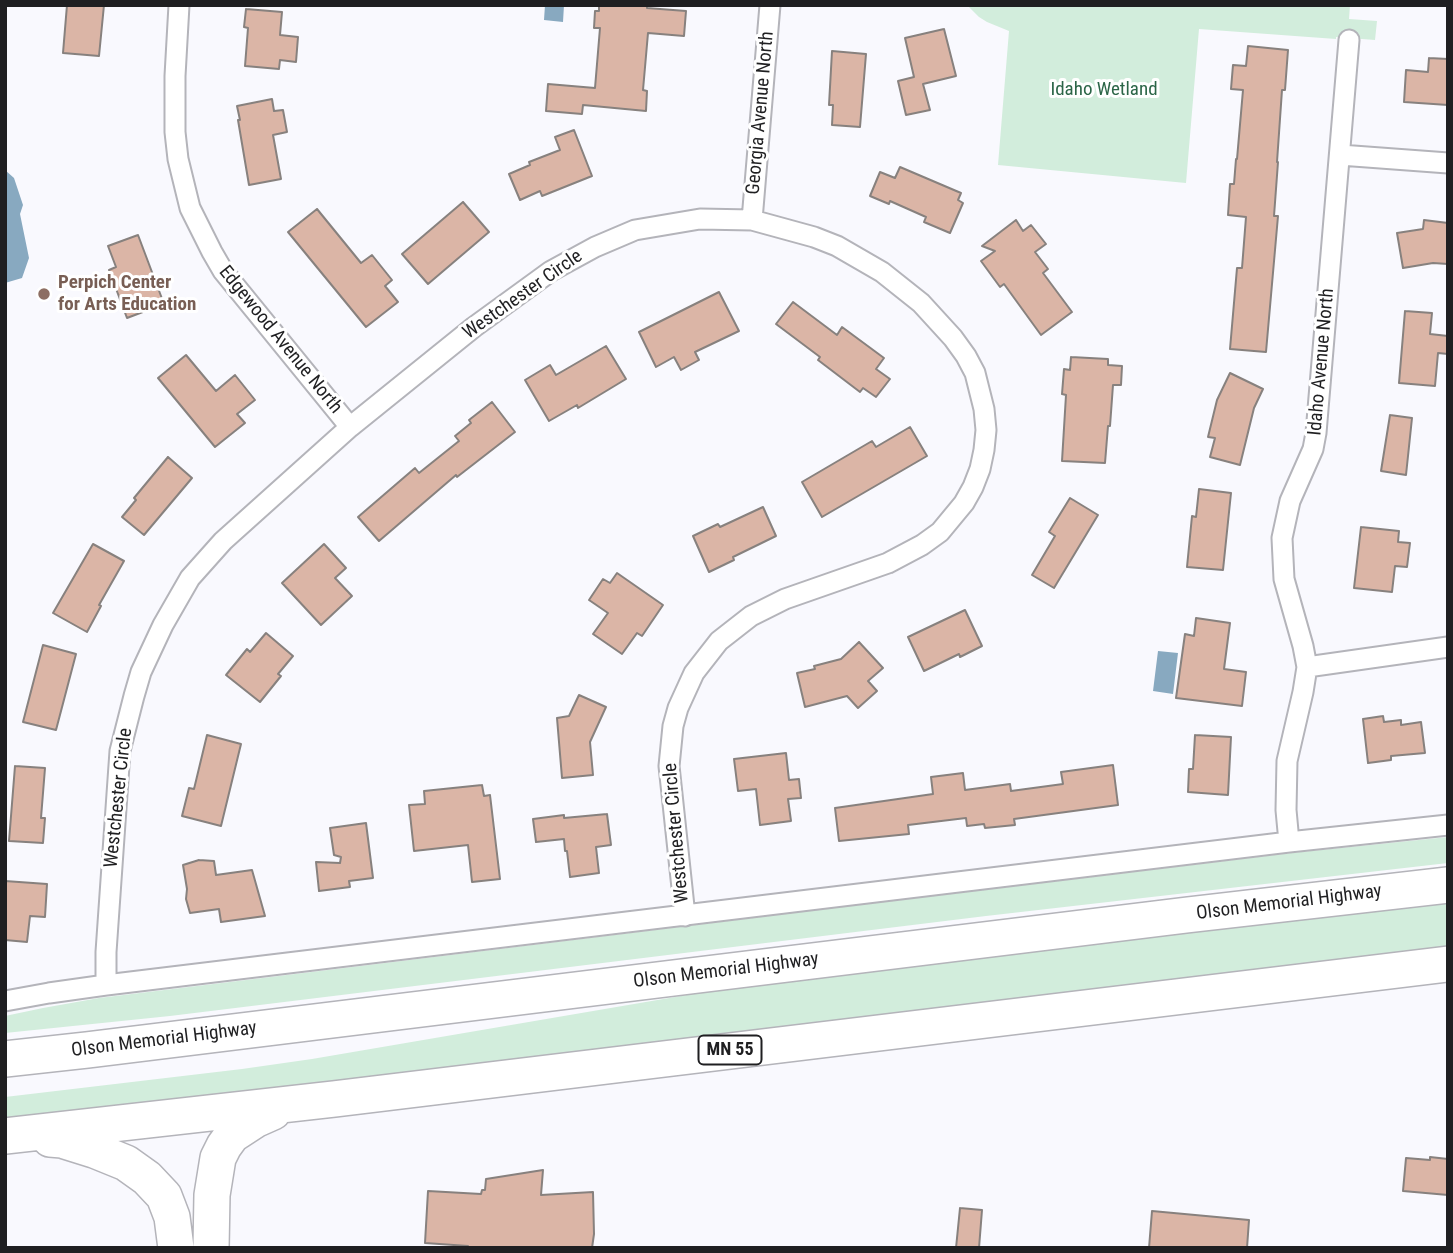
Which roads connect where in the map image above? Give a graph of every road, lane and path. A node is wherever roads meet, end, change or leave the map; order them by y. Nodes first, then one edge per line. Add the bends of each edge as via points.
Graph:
1 (180, 5) edge
2 (770, 5) edge
3 (1349, 40) dead end
4 (1339, 155) junction
5 (1448, 163) edge
6 (752, 220) junction
7 (350, 427) junction
8 (1448, 647) edge
9 (1307, 667) junction
10 (1448, 825) edge
11 (1289, 842) junction
12 (1448, 885) edge
13 (685, 916) junction
14 (1448, 964) edge
15 (106, 985) junction
16 (5, 1001) edge
17 (5, 1059) edge
18 (304, 1102) junction
19 (8, 1136) edge
20 (176, 1248) edge
21 (211, 1248) edge

1 - 7 street, Edgewood Avenue North via 175,132 190,208 223,271
2 - 6 street, Georgia Avenue North
3 - 4 street, Idaho Avenue North
4 - 5 street
4 - 9 street, Idaho Avenue North via 1316,433 1290,501 1282,538 1284,579
6 - 7 street, Westchester Circle via 700,219 655,226 583,252 474,327
6 - 13 street, Westchester Circle via 837,246 882,272 921,303 953,338 975,373 986,430 973,487 940,532 888,563 785,599 751,616 719,641 695,673 678,708 669,766
7 - 15 street, Westchester Circle via 207,557 190,578 147,660 120,751
8 - 9 street
9 - 11 street, Idaho Avenue North via 1287,761
10 - 11 street
11 - 13 street
12 - 17 highway, Olson Memorial Highway
13 - 15 street
14 - 18 highway, MN 55
15 - 16 street
18 - 19 highway, MN 55
18 - 21 highway via 255,1120 224,1146 215,1172
19 - 20 highway via 62,1140 126,1163 164,1196

